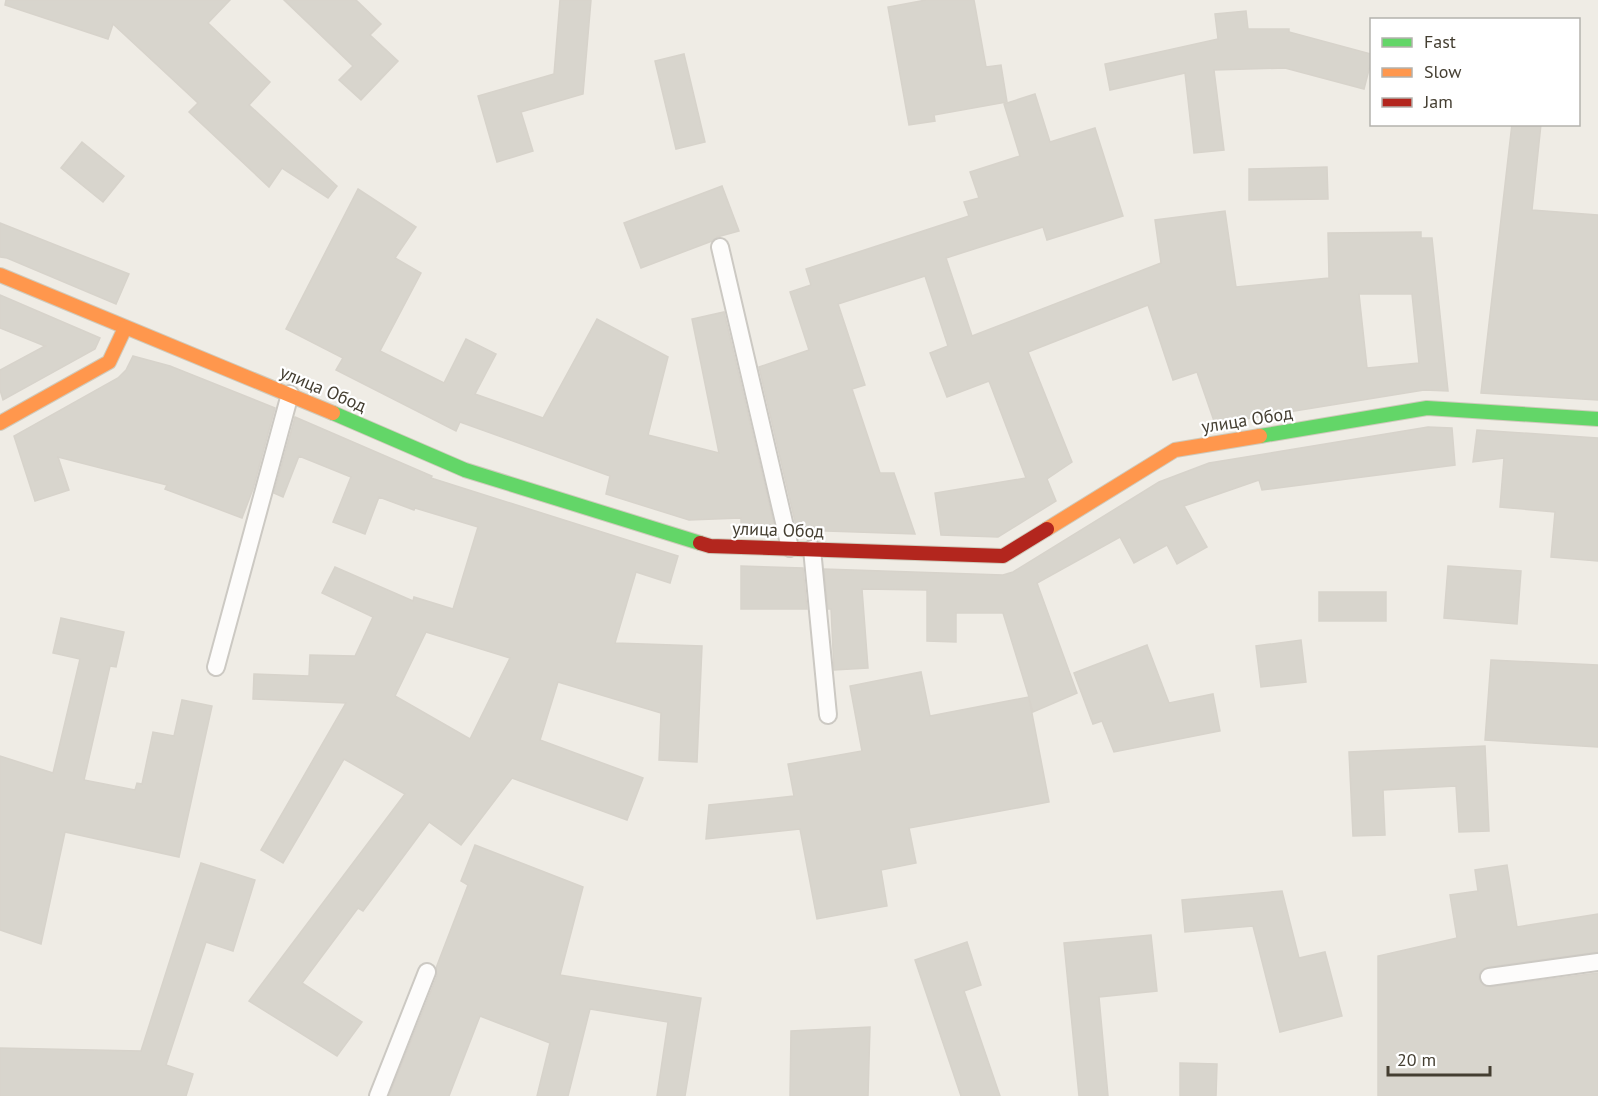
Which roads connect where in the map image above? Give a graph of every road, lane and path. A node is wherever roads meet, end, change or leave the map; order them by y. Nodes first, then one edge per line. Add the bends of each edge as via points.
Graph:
1 (720, 246) dead end
2 (0, 275) edge
3 (125, 328) junction
4 (290, 394) junction
5 (1598, 419) edge
6 (0, 423) edge
7 (790, 548) junction
8 (812, 549) junction
9 (216, 667) dead end
10 (828, 715) dead end
11 (1598, 962) edge
12 (427, 972) dead end
13 (1490, 977) dead end
14 (378, 1096) edge

1 - 7 lane
2 - 3 street, улица Обод
3 - 4 street, улица Обод
3 - 6 street via 109,362
4 - 7 street, улица Обод via 465,470 710,546
4 - 9 lane
5 - 8 street, улица Обод via 1427,408 1175,450 1003,555
7 - 8 street, улица Обод
8 - 10 lane
11 - 13 lane
12 - 14 lane

